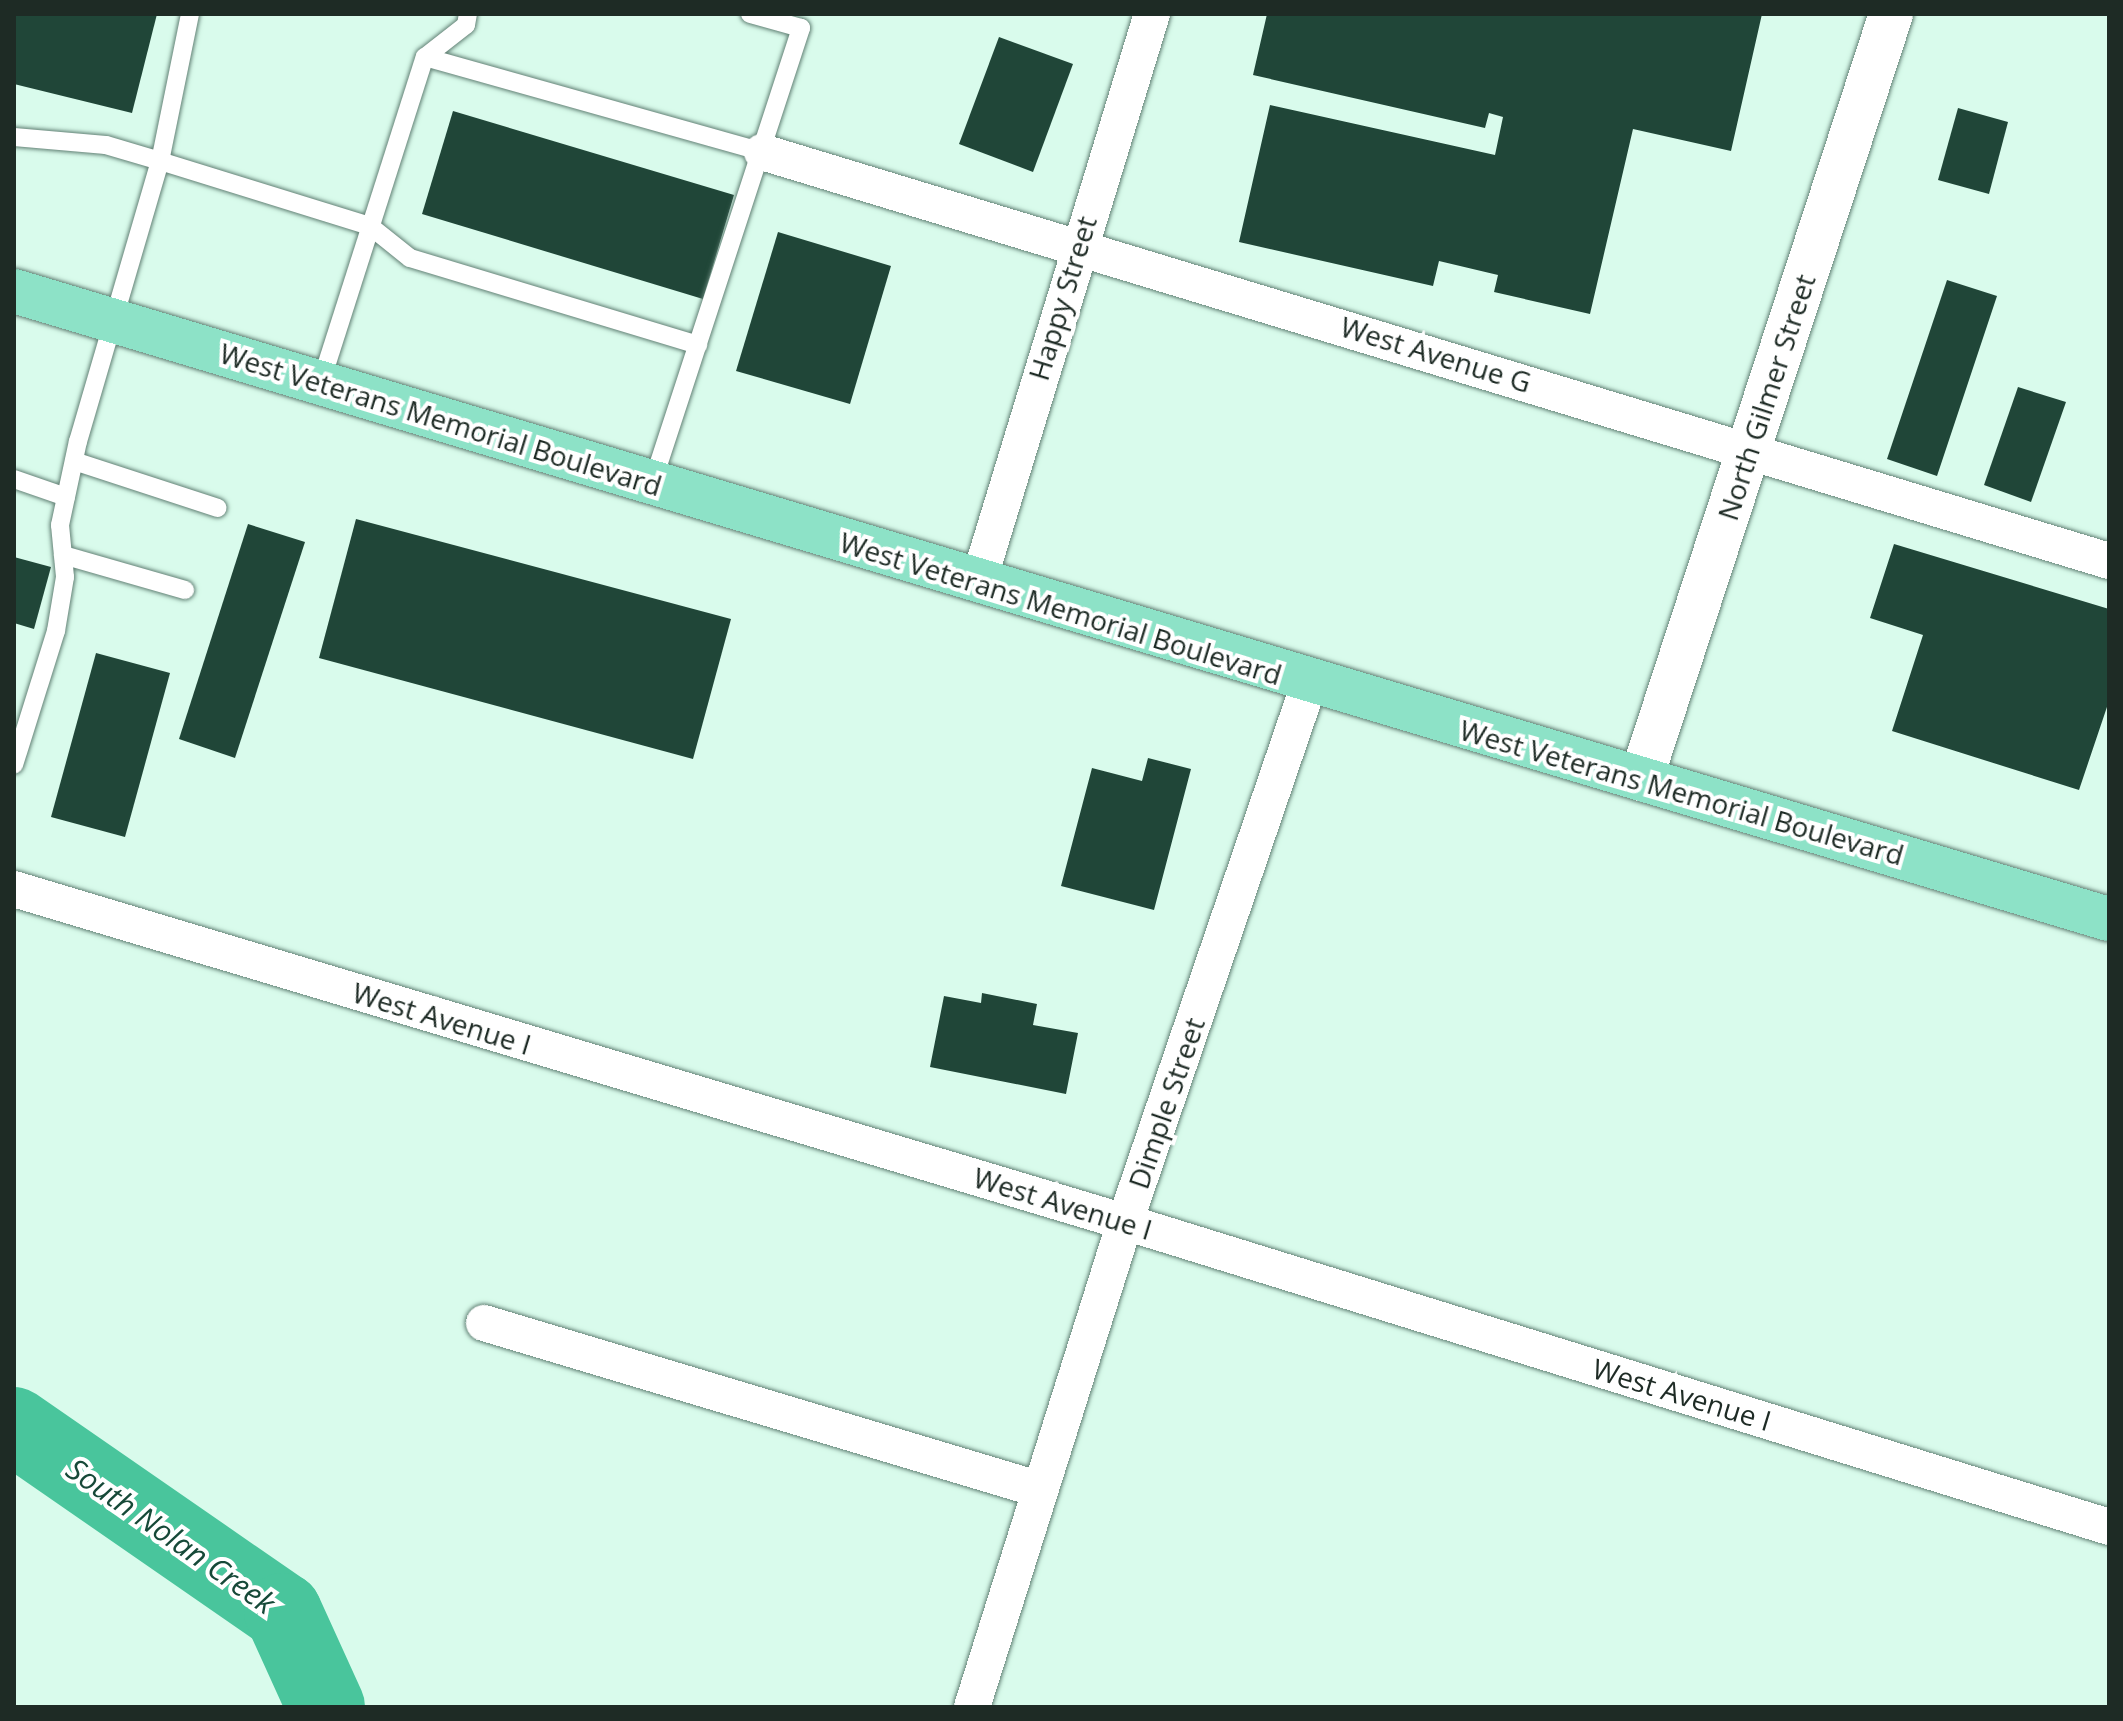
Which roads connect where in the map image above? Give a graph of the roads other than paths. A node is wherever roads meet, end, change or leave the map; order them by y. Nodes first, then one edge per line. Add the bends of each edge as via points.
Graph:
1 (190, 14) edge
2 (468, 14) edge
3 (750, 14) edge
4 (1152, 14) edge
5 (1891, 14) edge
6 (425, 57) junction
7 (14, 137) edge
8 (762, 152) junction
9 (160, 161) junction
10 (370, 226) junction
11 (1077, 245) junction
12 (14, 291) edge
13 (118, 320) junction
14 (698, 345) junction
15 (321, 382) junction
16 (1750, 449) junction
17 (74, 461) junction
18 (14, 479) edge
19 (652, 484) junction
20 (66, 497) junction
21 (218, 508) dead end
22 (63, 555) junction
23 (2109, 561) edge
24 (978, 583) junction
25 (185, 590) dead end
26 (1309, 684) junction
27 (14, 765) edge
28 (1641, 779) junction
29 (14, 889) edge
30 (2109, 919) edge
31 (1125, 1222) junction
32 (484, 1323) dead end
33 (1041, 1490) junction
34 (2109, 1527) edge
35 (972, 1707) edge

1 - 9 lane
2 - 6 lane via 466,25
3 - 8 lane via 801,28
4 - 11 street, Happy Street
5 - 16 street, North Gilmer Street
6 - 8 lane
6 - 10 lane
7 - 9 lane via 106,145
8 - 11 street, West Avenue G
8 - 14 lane
9 - 10 lane
9 - 13 lane
10 - 14 lane via 410,258
10 - 15 lane
11 - 16 street, West Avenue G
11 - 24 street, Happy Street
12 - 13 main road, West Veterans Memorial Boulevard
13 - 15 main road, West Veterans Memorial Boulevard
13 - 17 lane
14 - 19 lane
15 - 19 main road, West Veterans Memorial Boulevard
16 - 23 street, West Avenue G
16 - 28 street, North Gilmer Street
17 - 20 lane
17 - 21 lane
18 - 20 lane
19 - 24 main road, West Veterans Memorial Boulevard
20 - 22 lane via 60,525
22 - 25 lane
22 - 27 lane via 65,577 56,631
24 - 26 main road, West Veterans Memorial Boulevard
26 - 28 main road, West Veterans Memorial Boulevard
26 - 31 street, Dimple Street
28 - 30 main road, West Veterans Memorial Boulevard
29 - 31 street, West Avenue I
31 - 33 street, Dimple Street
31 - 34 street, West Avenue I
32 - 33 street
33 - 35 street, Dimple Street

